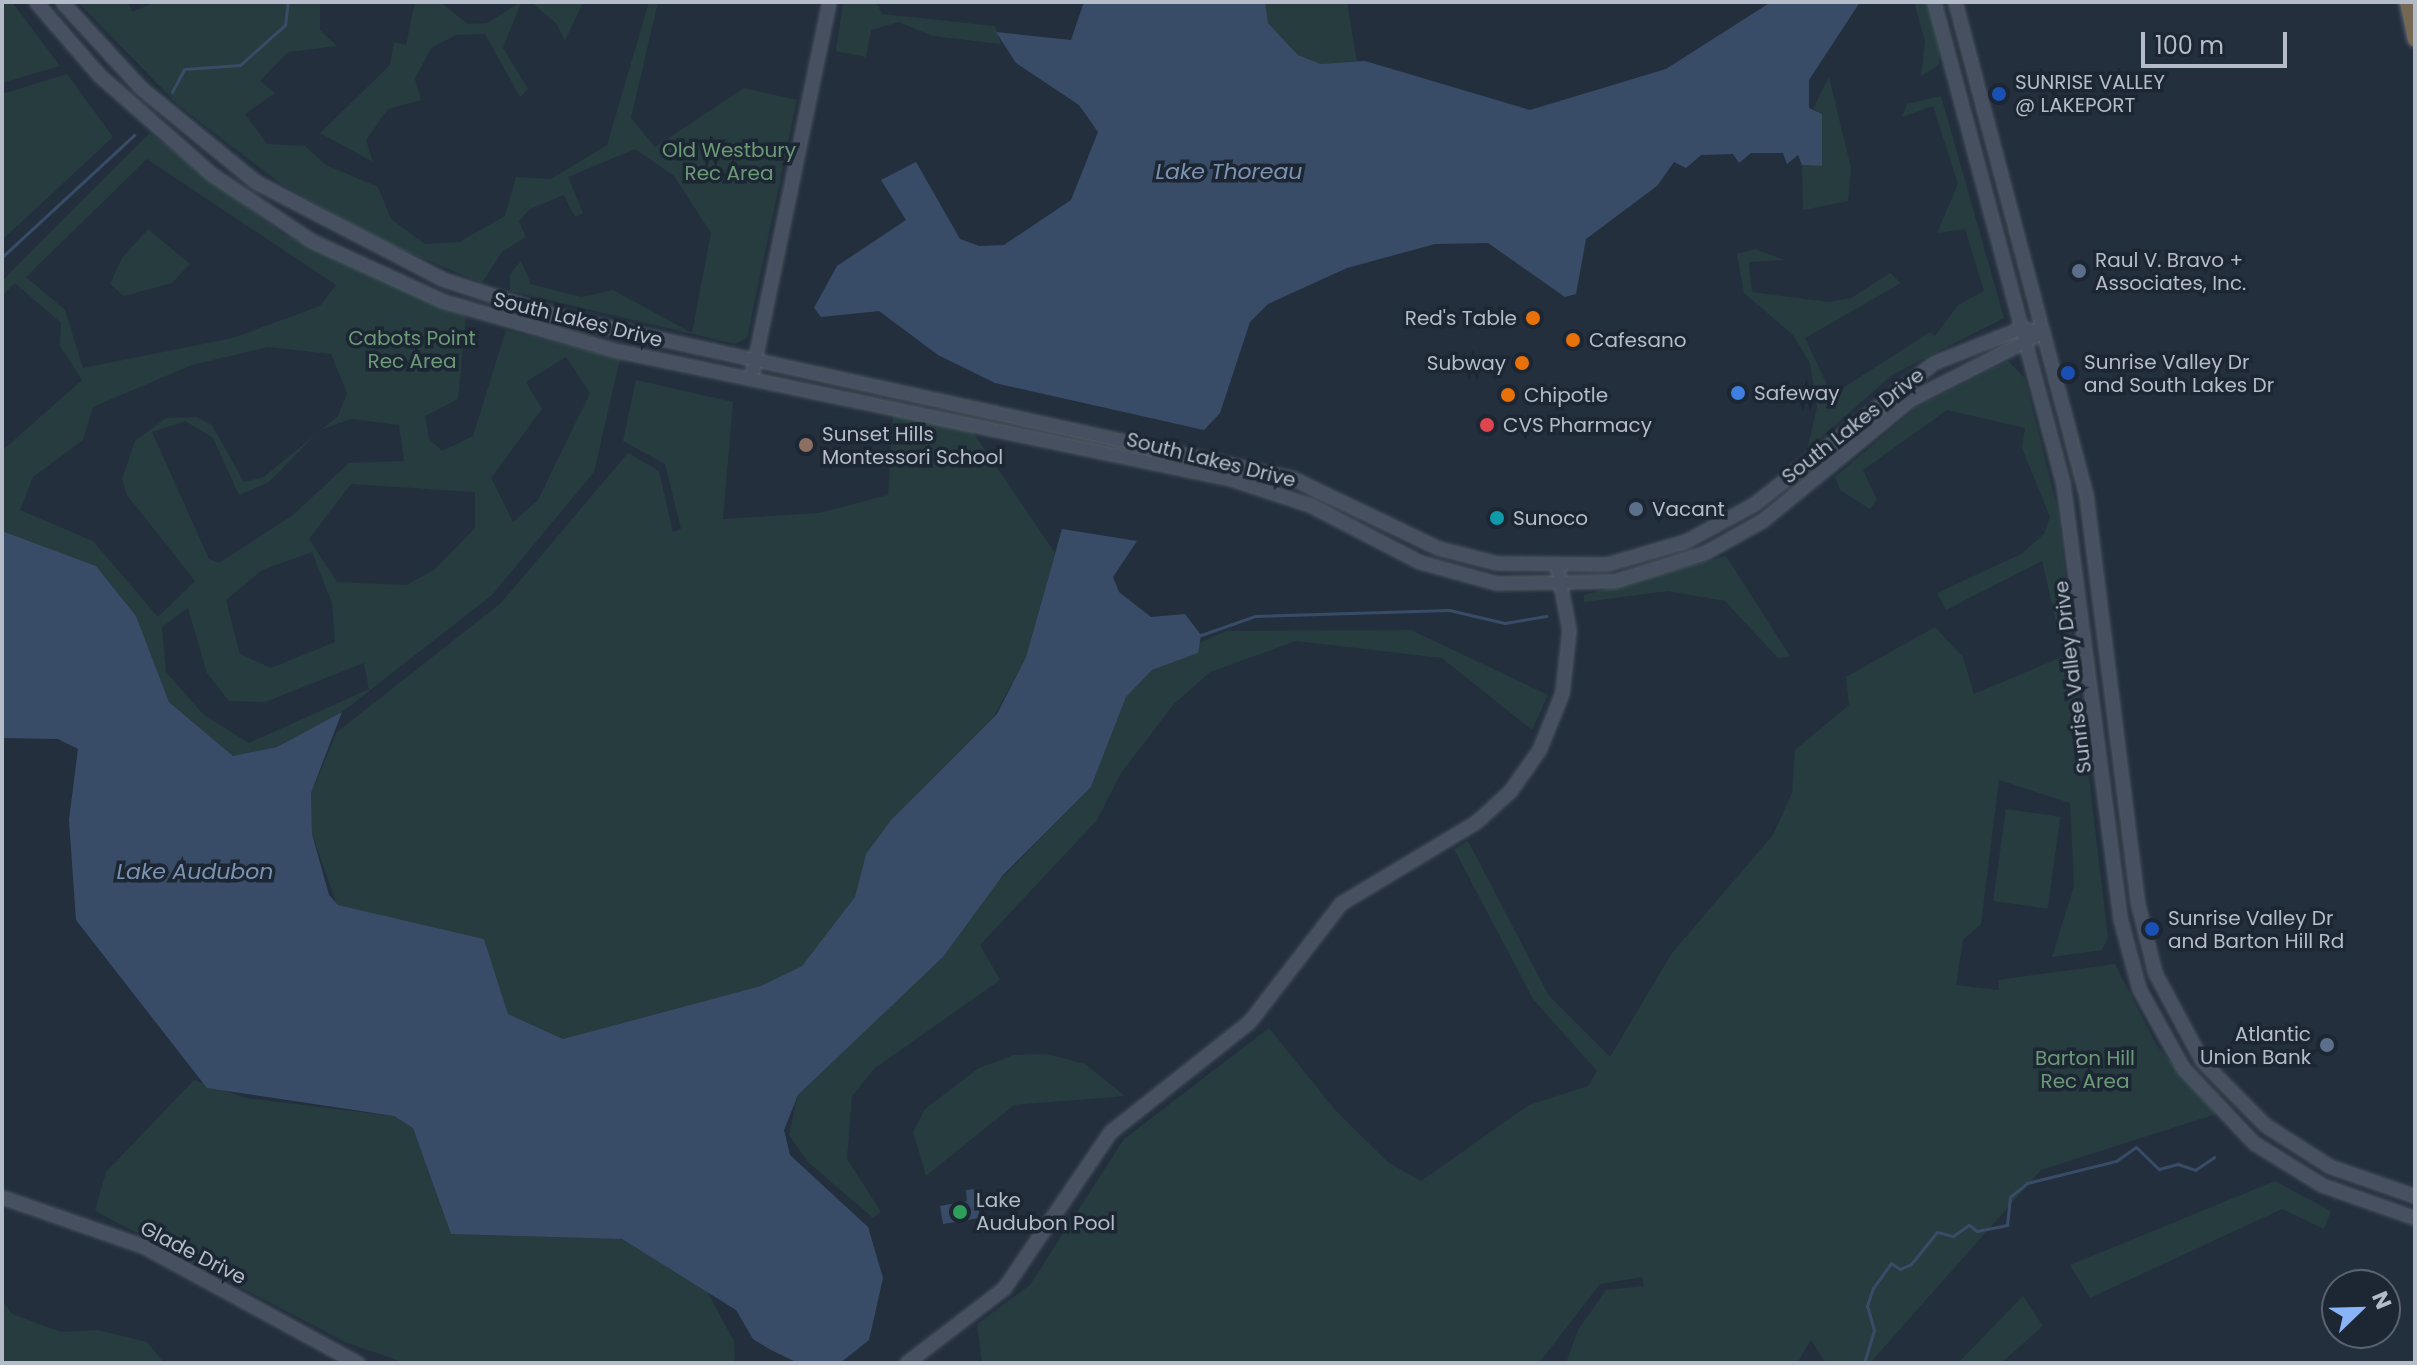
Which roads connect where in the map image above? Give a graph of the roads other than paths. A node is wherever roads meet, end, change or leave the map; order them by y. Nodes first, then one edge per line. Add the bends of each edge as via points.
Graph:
1 (36, 2) edge
2 (62, 2) edge
3 (829, 2) edge
4 (1934, 2) edge
5 (1955, 2) edge
6 (2407, 2) edge
7 (2415, 39) edge
8 (2021, 328) junction
9 (2043, 332) junction
10 (2026, 343) junction
11 (756, 359) junction
12 (751, 378) junction
13 (1557, 567) junction
14 (1574, 567) junction
15 (1565, 586) junction
16 (2415, 1196) edge
17 (2, 1197) edge
18 (2415, 1218) edge
19 (358, 1363) edge
20 (906, 1363) edge

1 - 12 main road, South Lakes Drive via 99,75 181,150 344,258 529,329
2 - 11 main road, South Lakes Drive via 171,114 256,182 360,242 521,307
3 - 11 main road
4 - 8 main road, Sunrise Valley Drive
5 - 9 main road, Sunrise Valley Drive
6 - 7 highway
8 - 9 main road
8 - 10 main road, Sunrise Valley Drive
8 - 14 main road, South Lakes Drive via 1950,354 1898,386 1729,520 1647,555
9 - 10 main road, South Lakes Drive
9 - 16 main road, Sunrise Valley Drive via 2093,529 2138,905 2164,997 2202,1061 2265,1125 2329,1166
10 - 15 main road, South Lakes Drive via 1911,399 1727,543 1637,576
10 - 18 main road, Sunrise Valley Drive via 2069,514 2120,918 2148,1009 2199,1090 2254,1143 2322,1185
11 - 12 main road
11 - 13 main road, South Lakes Drive via 1292,478 1438,548
12 - 15 main road, South Lakes Drive via 1231,479 1310,505 1449,572
13 - 14 main road, South Lakes Drive
13 - 15 main road
14 - 15 main road
15 - 20 main road via 1569,656 1562,693 1543,742 1510,791 1476,822 1341,903 1249,1022 1103,1139 1004,1288
17 - 19 main road, Glade Drive via 143,1246

